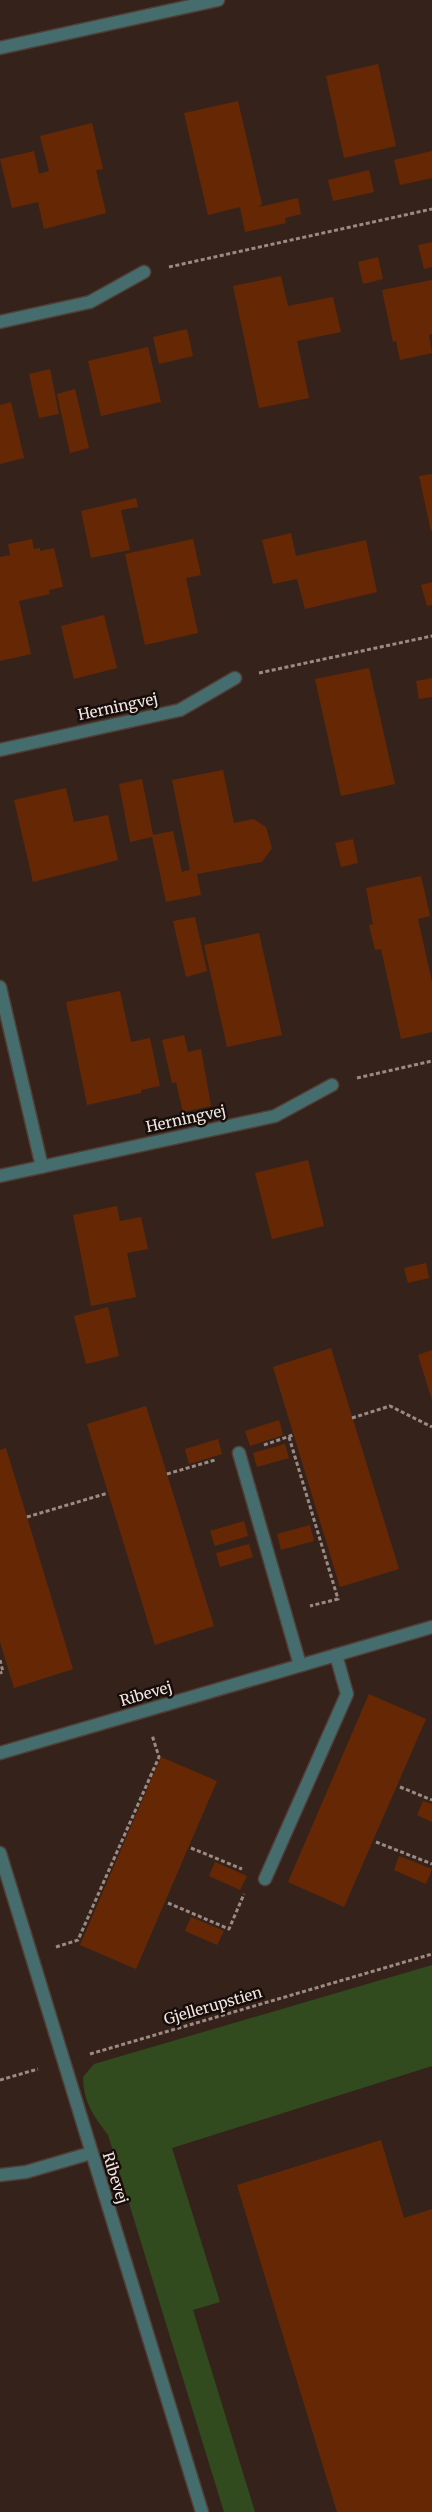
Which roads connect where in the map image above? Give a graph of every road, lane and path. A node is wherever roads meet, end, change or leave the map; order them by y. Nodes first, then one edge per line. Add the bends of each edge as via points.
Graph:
1 (218, 0) edge
2 (0, 48) edge
3 (432, 209) edge
4 (144, 272) joint
5 (0, 322) edge
6 (432, 636) edge
7 (235, 678) joint
8 (0, 750) edge
9 (0, 987) edge
10 (432, 1061) edge
11 (332, 1085) joint
12 (42, 1167) junction
13 (0, 1176) edge
14 (352, 1418) dead end
15 (432, 1427) edge
16 (289, 1437) dead end
17 (239, 1453) dead end
18 (108, 1493) dead end
19 (27, 1517) dead end
20 (312, 1615) dead end
21 (432, 1627) edge
22 (336, 1655) junction
23 (0, 1660) edge
24 (300, 1665) junction
25 (0, 1673) edge
26 (145, 1711) junction
27 (0, 1753) edge
28 (400, 1787) dead end
29 (432, 1800) edge
30 (376, 1842) dead end
31 (0, 1853) edge
32 (432, 1864) edge
33 (265, 1879) dead end
34 (246, 1889) dead end
35 (168, 1903) dead end
36 (432, 1954) edge
37 (31, 1955) junction
38 (63, 2062) junction
39 (0, 2080) edge
40 (90, 2153) junction
41 (0, 2176) edge
42 (202, 2512) edge

1 - 2 street
3 - 4 path
4 - 5 street via 90,302
6 - 7 path
7 - 8 street, Herningvej via 180,710
9 - 12 street
10 - 11 path
11 - 12 street, Herningvej via 275,1116
12 - 13 street, Herningvej
14 - 15 path via 390,1406
16 - 20 path via 338,1599 309,1607
17 - 24 street
18 - 19 path
21 - 22 street, Ribevej
22 - 24 street, Ribevej
22 - 33 street via 347,1694
23 - 25 path via 4,1672
24 - 26 street, Ribevej
26 - 27 street, Ribevej
26 - 37 path via 159,1757 78,1940
28 - 29 path
30 - 32 path
31 - 37 street, Ribevej
34 - 35 path via 229,1929
36 - 38 path, Gjellerupstien
37 - 38 street, Ribevej
38 - 39 path, Gjellerupstien
38 - 40 street, Ribevej
40 - 41 street via 26,2172
40 - 42 street, Ribevej

